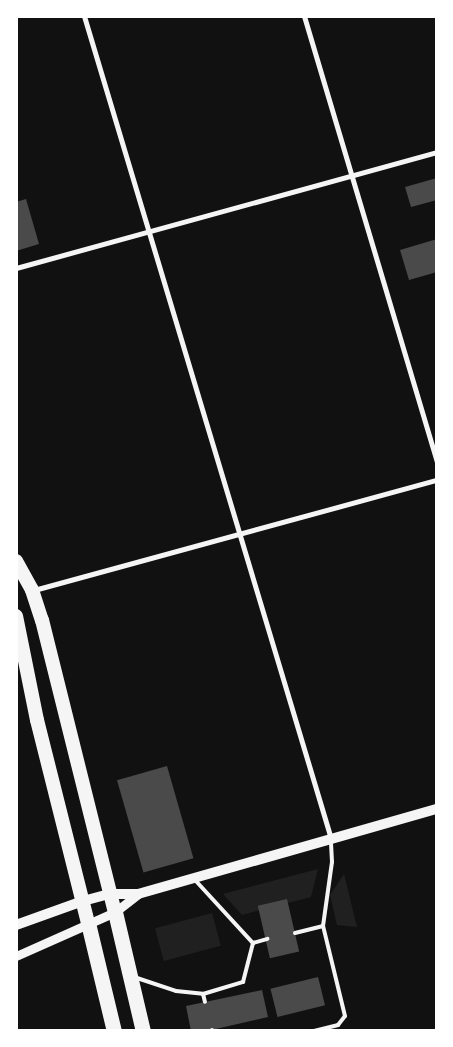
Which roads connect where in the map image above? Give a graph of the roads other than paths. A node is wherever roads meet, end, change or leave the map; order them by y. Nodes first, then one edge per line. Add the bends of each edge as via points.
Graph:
1 (84, 16) edge
2 (304, 16) edge
3 (437, 152) edge
4 (351, 175) junction
5 (149, 231) junction
6 (16, 268) edge
7 (437, 462) edge
8 (437, 480) edge
9 (239, 534) junction
10 (16, 561) edge
11 (32, 590) junction
12 (16, 616) edge
13 (437, 809) edge
14 (331, 839) junction
15 (194, 878) junction
16 (110, 894) junction
17 (138, 894) junction
18 (83, 901) junction
19 (115, 912) junction
20 (88, 923) junction
21 (16, 925) edge
22 (323, 926) junction
23 (295, 933) dead end
24 (266, 939) dead end
25 (253, 943) junction
26 (16, 956) edge
27 (130, 975) junction
28 (203, 994) junction
29 (205, 1002) dead end
30 (114, 1031) edge
31 (143, 1031) edge
32 (314, 1031) edge

1 - 5 street
2 - 4 street
3 - 4 street
4 - 5 street
4 - 7 street
5 - 6 street
5 - 9 street
8 - 9 street
9 - 11 street
9 - 14 street
10 - 11 highway
11 - 16 highway via 53,661
12 - 18 highway via 28,684
13 - 14 main road
14 - 15 main road
14 - 22 lane via 332,862
15 - 17 main road
15 - 25 lane
16 - 17 main road
16 - 18 main road
16 - 19 highway
17 - 19 street
18 - 20 highway
18 - 21 main road
19 - 20 street
19 - 27 highway
20 - 26 street
20 - 30 highway
22 - 23 lane
22 - 32 lane via 345,1016 338,1025
24 - 25 lane
25 - 28 lane via 244,982
27 - 28 lane via 176,991
27 - 31 highway
28 - 29 lane

